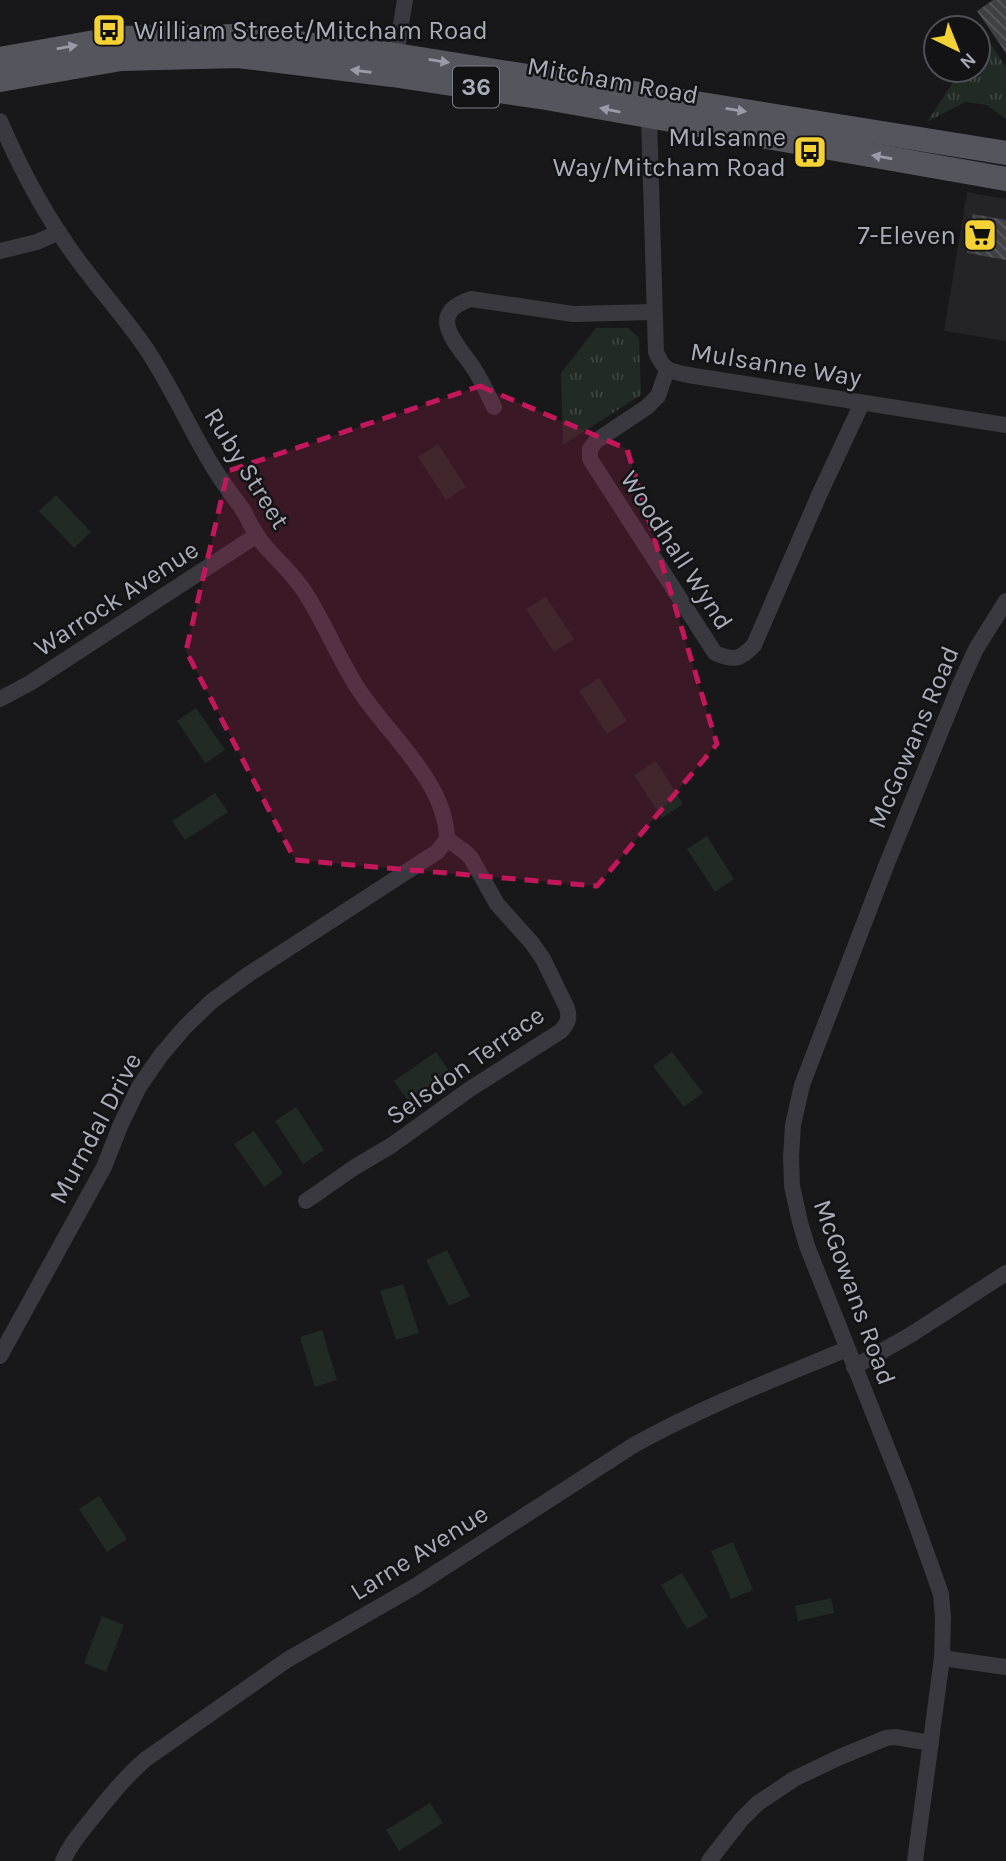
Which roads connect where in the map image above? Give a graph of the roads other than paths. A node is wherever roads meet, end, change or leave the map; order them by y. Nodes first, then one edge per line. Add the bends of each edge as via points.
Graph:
1 (405, 0) edge
2 (239, 46) junction
3 (0, 59) edge
4 (394, 65) junction
5 (0, 80) edge
6 (650, 107) junction
7 (0, 121) edge
8 (1006, 153) edge
9 (950, 157) junction
10 (1006, 179) edge
11 (59, 232) junction
12 (0, 251) edge
13 (654, 312) junction
14 (667, 370) junction
15 (862, 403) junction
16 (494, 407) dead end
17 (1006, 425) edge
18 (257, 535) junction
19 (1006, 601) edge
20 (0, 699) edge
21 (447, 839) junction
22 (306, 1201) dead end
23 (1006, 1273) edge
24 (847, 1349) junction
25 (0, 1356) edge
26 (854, 1367) junction
27 (942, 1658) junction
28 (1006, 1667) edge
29 (931, 1743) junction
30 (63, 1861) edge
31 (709, 1861) edge
32 (915, 1861) edge

1 - 4 street
3 -> 2 main road, Mitcham Road / 36 via 117,38
2 - 4 main road, Mitcham Road / 36
2 - 5 main road, Mitcham Road / 36 via 121,59
4 - 6 main road, Mitcham Road / 36
6 - 9 main road, Mitcham Road / 36
6 - 13 street, Mulsanne Way
7 - 11 street, Ruby Street
8 - 9 main road, Mitcham Road / 36
9 - 10 main road, Mitcham Road / 36
11 - 12 street
11 - 18 street, Ruby Street via 152,359
13 - 14 street, Mulsanne Way via 656,352
13 - 16 street via 573,314 471,299 461,302 448,319 448,332
14 - 15 street, Mulsanne Way
14 - 15 street, Woodhall Wynd via 658,396 596,441 590,460 715,653 729,659 743,657 754,645
15 - 17 street, Mulsanne Way
18 - 20 street, Warrock Avenue
18 - 21 street, Ruby Street via 306,593 357,688 425,777 444,818
19 - 24 street, McGowans Road via 960,684 829,1012 802,1085 793,1125 792,1186 800,1222
21 - 22 street, Selsdon Terrace via 471,858 497,904 544,959 567,1008 567,1024
21 - 25 street, Murndal Drive via 430,857 212,1001 185,1027 139,1087 104,1167
23 - 26 street
24 - 26 street, McGowans Road
24 - 30 street, Larne Avenue via 652,1435 414,1587 288,1660 146,1759 123,1780
26 - 27 street, McGowans Road via 941,1594
27 - 28 street
27 - 29 street, McGowans Road
29 - 31 street via 886,1738 794,1779 741,1820
29 - 32 street, McGowans Road

